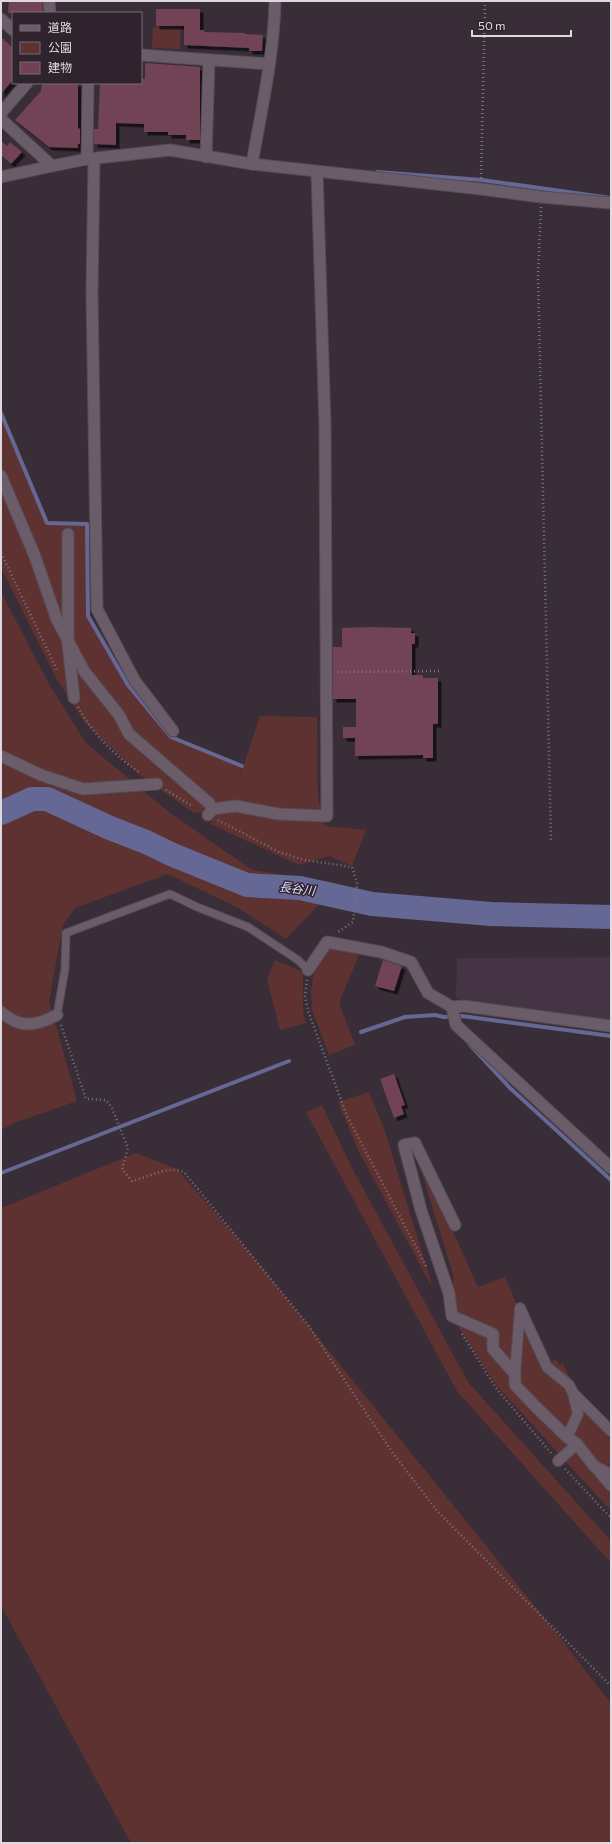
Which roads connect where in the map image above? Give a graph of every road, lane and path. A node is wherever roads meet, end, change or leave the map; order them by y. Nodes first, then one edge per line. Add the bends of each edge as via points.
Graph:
1 (49, 1) edge
2 (275, 1) edge
3 (485, 1) edge
4 (50, 12) edge
5 (1, 19) edge
6 (12, 29) edge
7 (142, 55) edge
8 (209, 60) junction
9 (269, 64) junction
10 (26, 84) edge
11 (88, 84) edge
12 (1, 113) edge
13 (1, 119) edge
14 (206, 157) junction
15 (91, 159) junction
16 (252, 164) junction
17 (52, 166) junction
18 (317, 172) junction
19 (1, 178) edge
20 (481, 189) junction
21 (541, 198) junction
22 (611, 203) edge
23 (1, 476) edge
24 (68, 534) dead end
25 (68, 644) junction
26 (439, 671) dead end
27 (328, 672) junction
28 (74, 698) dead end
29 (173, 731) dead end
30 (1, 756) edge
31 (157, 784) dead end
32 (551, 841) dead end
33 (357, 883) dead end
34 (327, 942) junction
35 (308, 970) joint
36 (452, 1007) junction
37 (1, 1012) edge
38 (57, 1015) junction
39 (611, 1026) edge
40 (611, 1168) edge
41 (455, 1225) dead end
42 (515, 1374) junction
43 (573, 1393) junction
44 (611, 1431) edge
45 (567, 1437) junction
46 (577, 1444) junction
47 (558, 1461) dead end
48 (594, 1466) junction
49 (611, 1475) edge
50 (611, 1486) edge
51 (611, 1686) edge

1 - 4 street
2 - 9 street
3 - 20 path
5 - 6 street
7 - 8 street
8 - 9 street
8 - 14 street
9 - 16 street
10 - 12 street
11 - 15 street
13 - 17 street
14 - 15 street via 170,150
14 - 16 street
15 - 17 street
15 - 29 street via 97,609 135,681
16 - 18 street
17 - 19 street
18 - 20 street
18 - 27 street via 325,425
20 - 21 street
21 - 22 street
21 - 32 path via 538,283
23 - 25 street
24 - 25 street
25 - 27 street via 84,671 119,715 129,734 209,803 211,812 236,806 278,814 327,816
25 - 28 street
26 - 27 path
30 - 31 street via 42,776 83,789
33 - 34 path via 353,922 339,930
34 - 35 street
34 - 36 street via 381,952 411,962 428,993
35 - 38 lane via 298,960 248,927 170,894 66,933 65,969
36 - 39 street via 464,1006
36 - 40 street via 456,1025
37 - 38 street via 8,1018 24,1024 41,1024
38 - 51 path via 86,1099 106,1100 112,1108 128,1148 122,1169 132,1181 169,1169 184,1172 308,1325 392,1452 438,1512
41 - 42 street via 414,1143 404,1145 421,1210 449,1293 452,1316 493,1334 493,1349
42 - 43 street via 520,1308 547,1367 569,1385
42 - 45 street via 515,1385
43 - 44 street
43 - 45 street via 578,1414
45 - 46 street
46 - 47 street
46 - 48 street
48 - 49 street
48 - 50 street

